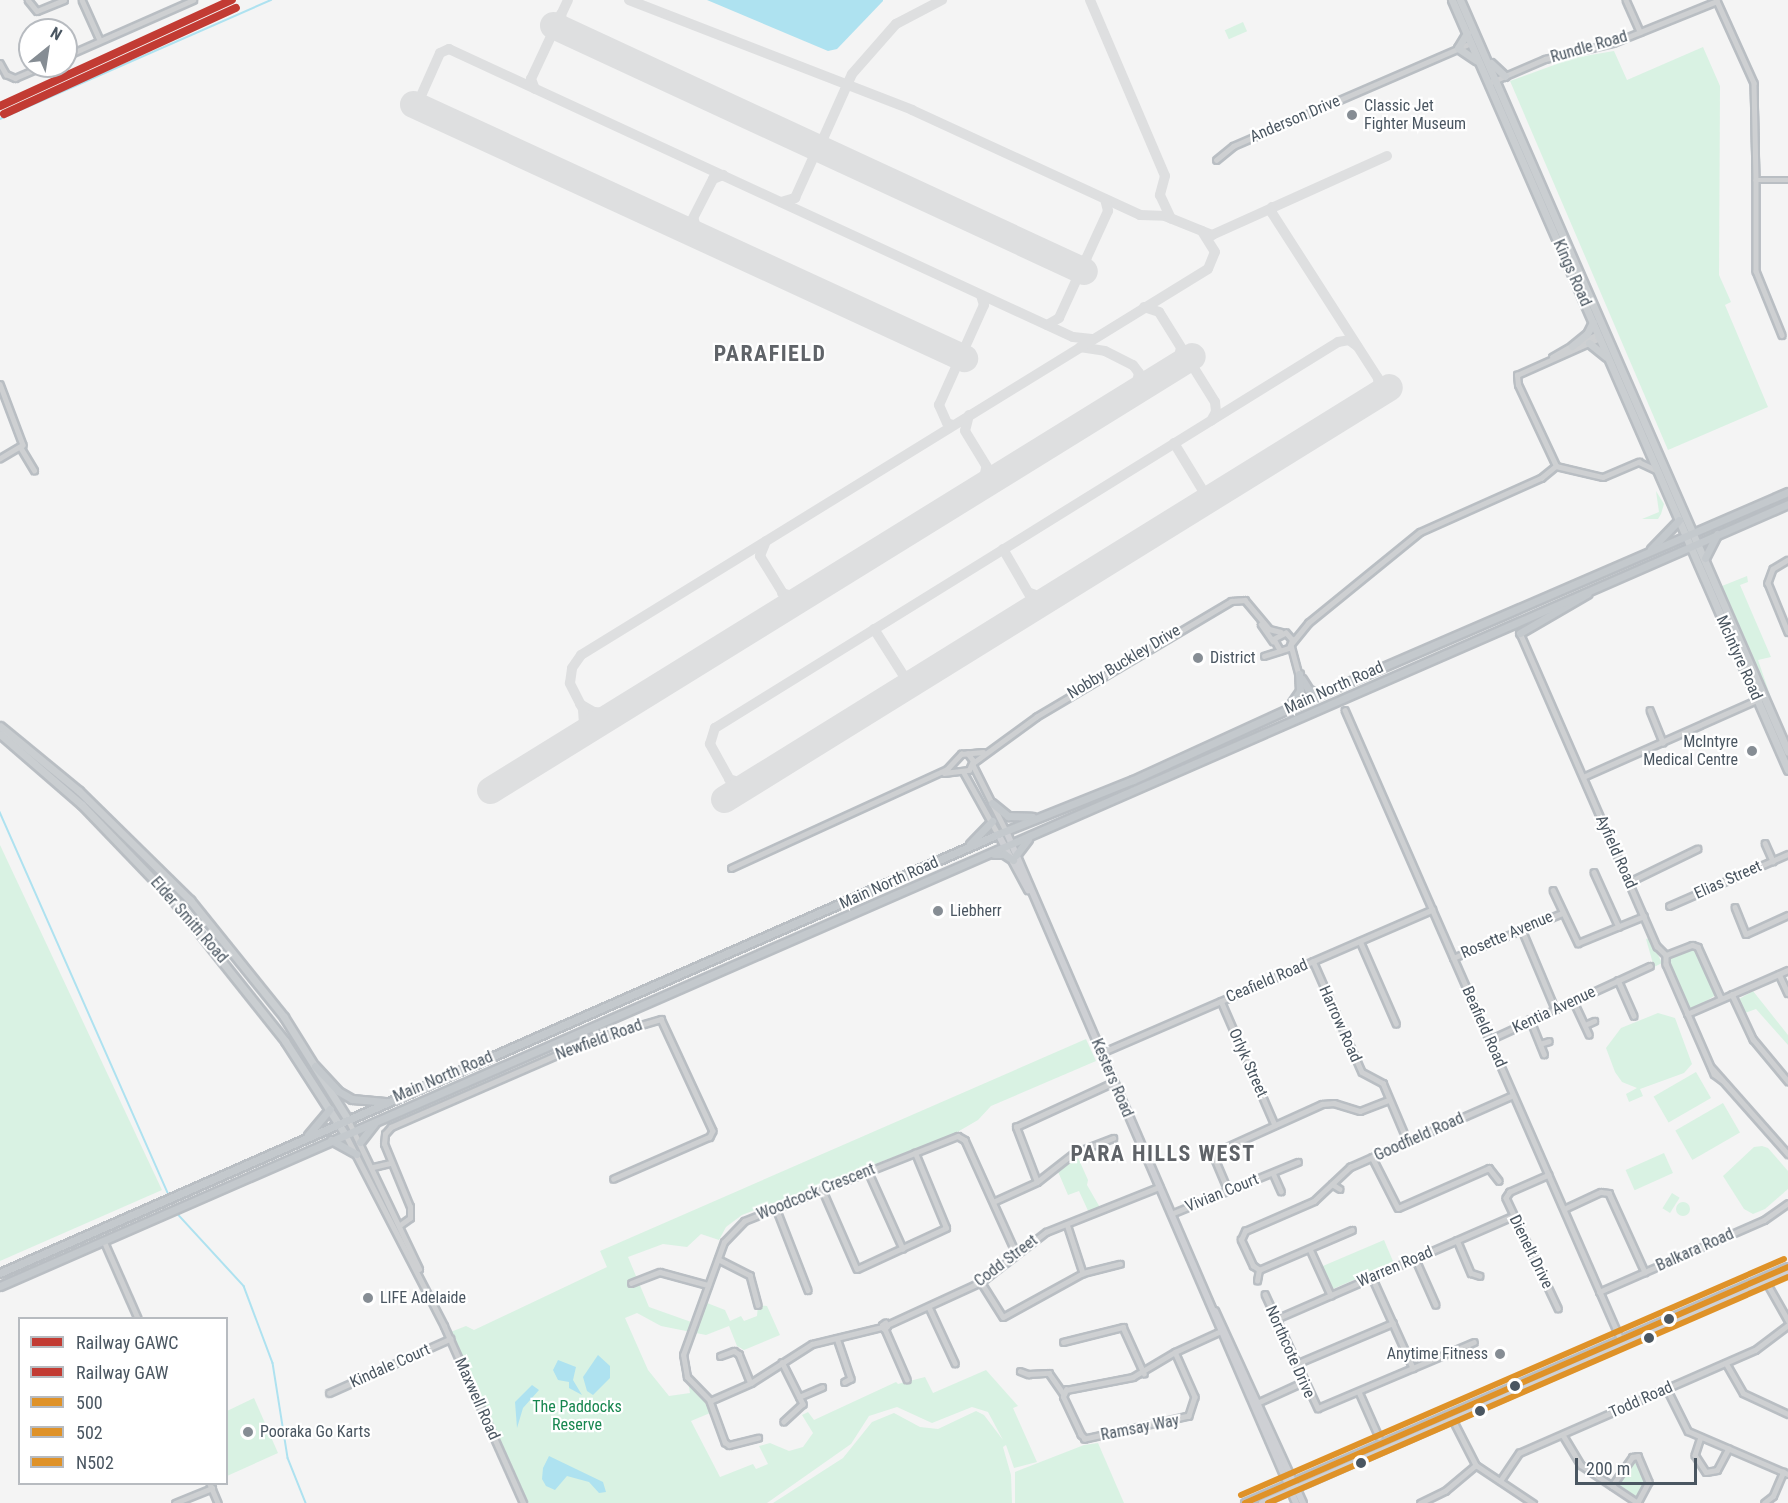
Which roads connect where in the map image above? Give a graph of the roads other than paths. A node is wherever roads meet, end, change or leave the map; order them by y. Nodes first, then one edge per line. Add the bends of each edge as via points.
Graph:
1 (28, 0) edge
2 (64, 0) edge
3 (82, 0) edge
4 (192, 0) edge
5 (1452, 0) edge
6 (1460, 0) edge
7 (1626, 0) edge
8 (1640, 32) junction
9 (1467, 33) junction
10 (100, 40) junction
11 (1476, 43) junction
12 (1458, 48) junction
13 (78, 50) edge
14 (0, 63) edge
15 (1484, 72) junction
16 (1505, 76) junction
17 (18, 77) edge
18 (1492, 82) junction
19 (1216, 160) dead end
20 (1756, 180) junction
21 (1788, 180) edge
22 (1593, 322) junction
23 (1601, 335) junction
24 (1782, 335) dead end
25 (1589, 343) junction
26 (1572, 346) junction
27 (1550, 358) junction
28 (1611, 363) junction
29 (0, 384) edge
30 (21, 448) junction
31 (0, 459) edge
32 (1556, 466) junction
33 (34, 470) dead end
34 (1658, 471) junction
35 (1788, 492) edge
36 (1788, 504) edge
37 (1679, 520) junction
38 (1694, 533) junction
39 (1717, 534) junction
40 (1686, 536) junction
41 (1698, 542) junction
42 (1690, 546) junction
43 (1647, 553) junction
44 (1705, 558) junction
45 (1788, 560) edge
46 (1599, 585) junction
47 (1725, 605) junction
48 (1788, 612) edge
49 (1780, 615) junction
50 (1259, 619) junction
51 (1308, 623) junction
52 (1724, 624) junction
53 (1788, 632) edge
54 (1283, 633) junction
55 (1520, 633) joint
56 (1274, 642) junction
57 (1291, 644) junction
58 (1281, 650) junction
59 (1299, 673) junction
60 (1323, 693) junction
61 (1761, 698) junction
62 (1286, 710) junction
63 (1345, 710) dead end
64 (1650, 710) dead end
65 (0, 726) edge
66 (0, 734) edge
67 (1663, 742) junction
68 (988, 750) junction
69 (1788, 752) edge
70 (968, 754) junction
71 (956, 762) junction
72 (973, 764) junction
73 (1788, 769) edge
74 (962, 770) junction
75 (932, 775) junction
76 (1583, 777) junction
77 (992, 803) junction
78 (1038, 817) junction
79 (992, 821) junction
80 (1002, 832) junction
81 (1034, 834) junction
82 (1766, 843) dead end
83 (1009, 845) junction
84 (124, 848) junction
85 (966, 848) junction
86 (140, 849) junction
87 (1697, 849) dead end
88 (1788, 854) edge
89 (985, 855) junction
90 (1014, 858) junction
91 (1773, 861) junction
92 (141, 866) junction
93 (731, 868) dead end
94 (1594, 872) dead end
95 (1629, 882) junction
96 (1552, 890) dead end
97 (1669, 906) dead end
98 (1735, 907) dead end
99 (1432, 910) junction
100 (1562, 913) junction
101 (1788, 915) edge
102 (1644, 916) junction
103 (1619, 927) junction
104 (1522, 930) junction
105 (1360, 941) junction
106 (1666, 955) junction
107 (1453, 958) junction
108 (1313, 962) junction
109 (1650, 966) dead end
110 (1788, 970) edge
111 (1779, 974) junction
112 (1618, 980) junction
113 (1788, 993) edge
114 (1732, 994) junction
115 (1721, 998) junction
116 (1573, 1000) junction
117 (1221, 1001) junction
118 (1555, 1008) junction
119 (1687, 1014) junction
120 (1634, 1016) dead end
121 (1530, 1019) junction
122 (1594, 1021) dead end
123 (1396, 1023) dead end
124 (1585, 1025) junction
125 (1589, 1034) dead end
126 (1489, 1040) junction
127 (1549, 1041) dead end
128 (1540, 1044) junction
129 (1101, 1053) junction
130 (1544, 1054) dead end
131 (315, 1066) junction
132 (1788, 1081) edge
133 (1114, 1082) junction
134 (1511, 1096) junction
135 (1389, 1100) junction
136 (393, 1101) junction
137 (330, 1109) junction
138 (348, 1120) junction
139 (376, 1120) junction
140 (339, 1123) junction
141 (1275, 1125) junction
142 (354, 1130) junction
143 (345, 1134) junction
144 (306, 1137) junction
145 (1113, 1138) dead end
146 (331, 1140) junction
147 (360, 1142) junction
148 (1408, 1142) junction
149 (915, 1153) junction
150 (356, 1154) junction
151 (1788, 1154) edge
152 (1372, 1157) junction
153 (1298, 1162) dead end
154 (390, 1163) junction
155 (373, 1167) junction
156 (868, 1171) junction
157 (1273, 1173) junction
158 (1549, 1175) junction
159 (614, 1179) dead end
160 (1499, 1181) dead end
161 (1037, 1182) junction
162 (1332, 1184) junction
163 (1159, 1187) junction
164 (383, 1188) junction
165 (822, 1189) junction
166 (1340, 1189) dead end
167 (375, 1191) junction
168 (1228, 1191) junction
169 (1281, 1191) dead end
170 (993, 1202) junction
171 (1788, 1203) edge
172 (776, 1208) junction
173 (1566, 1208) junction
174 (1171, 1214) junction
175 (1514, 1216) junction
176 (120, 1220) junction
177 (1067, 1224) junction
178 (397, 1226) junction
179 (1354, 1229) dead end
180 (86, 1235) junction
181 (1457, 1240) junction
182 (104, 1241) junction
183 (903, 1249) junction
184 (1310, 1249) junction
185 (1016, 1253) junction
186 (718, 1258) junction
187 (1415, 1258) junction
188 (1120, 1264) dead end
189 (1788, 1267) edge
190 (1259, 1270) junction
191 (1645, 1272) junction
192 (0, 1273) edge
193 (1083, 1273) junction
194 (1788, 1274) edge
195 (1480, 1276) dead end
196 (1372, 1277) junction
197 (1766, 1280) junction
198 (1257, 1281) dead end
199 (981, 1282) junction
200 (631, 1283) dead end
201 (708, 1285) junction
202 (0, 1286) edge
203 (808, 1290) dead end
204 (1599, 1292) junction
205 (1265, 1294) dead end
206 (1331, 1295) junction
207 (758, 1305) dead end
208 (1436, 1305) dead end
209 (929, 1307) junction
210 (1558, 1308) dead end
211 (138, 1317) edge
212 (1276, 1318) junction
213 (1788, 1320) edge
214 (1393, 1323) junction
215 (1788, 1324) edge
216 (885, 1327) junction
217 (1222, 1331) junction
218 (837, 1338) junction
219 (450, 1339) junction
220 (1063, 1341) dead end
221 (1474, 1342) dead end
222 (1622, 1343) junction
223 (1175, 1352) junction
224 (720, 1356) dead end
225 (782, 1362) junction
226 (955, 1363) dead end
227 (1726, 1363) junction
228 (1296, 1364) junction
229 (1413, 1368) junction
230 (1020, 1371) dead end
231 (1144, 1373) junction
232 (907, 1379) dead end
233 (845, 1382) dead end
234 (1304, 1382) junction
235 (751, 1383) junction
236 (822, 1387) dead end
237 (1667, 1389) junction
238 (1359, 1392) junction
239 (329, 1393) dead end
240 (1063, 1393) junction
241 (799, 1397) junction
242 (710, 1401) junction
243 (1256, 1404) junction
244 (1318, 1408) junction
245 (1316, 1414) dead end
246 (1788, 1414) edge
247 (1451, 1417) junction
248 (784, 1422) dead end
249 (1563, 1434) junction
250 (1379, 1437) dead end
251 (1701, 1437) junction
252 (758, 1438) dead end
253 (1728, 1449) junction
254 (1476, 1465) junction
255 (1289, 1470) junction
256 (1785, 1473) edge
257 (1305, 1477) junction
258 (1500, 1481) junction
259 (211, 1486) edge
260 (1293, 1486) junction
261 (1612, 1486) junction
262 (175, 1503) edge
263 (218, 1503) edge
264 (523, 1503) edge
265 (1245, 1503) edge
266 (1262, 1503) edge
267 (1296, 1503) edge
268 (1304, 1503) edge
269 (1420, 1503) edge
270 (1533, 1503) edge
271 (1638, 1503) edge
272 (1764, 1503) edge

1 - 2 street via 37,11
3 - 10 street
4 - 10 street
5 - 9 main road, Kings Road
6 - 11 main road, Kings Road
7 - 8 street
8 - 16 street, Rundle Road via 1604,46 1545,59
8 - 20 street, Rundle Road via 1712,0 1721,3 1754,83
9 - 11 main road, Kings Road
9 - 12 main road
10 - 13 street
11 - 12 street, Anderson Drive
11 - 15 main road, Kings Road
11 - 16 main road via 1492,66
11 - 18 main road, Kings Road
12 - 15 main road via 1470,53
12 - 19 street, Anderson Drive via 1233,146
14 - 17 street via 6,74
15 - 18 main road, Kings Road
16 - 18 street, Rundle Road
18 - 22 main road, Kings Road
18 - 23 main road, Kings Road
20 - 21 street
20 - 24 street, Rundle Road via 1756,271
22 - 23 main road, Kings Road
22 - 26 main road via 1587,334
23 - 25 street
23 - 26 street
23 - 28 main road, Kings Road
23 - 38 main road, Kings Road
25 - 27 street
25 - 28 main road
26 - 27 street
27 - 32 street via 1520,371 1516,380
28 - 34 main road, Kings Road
29 - 30 street
30 - 31 street
30 - 33 street
32 - 34 street via 1603,477 1644,462
32 - 51 street via 1541,478 1420,532
34 - 37 main road, Kings Road
35 - 38 highway, Main North Road
36 - 39 highway, Main North Road
37 - 40 main road, Kings Road
37 - 43 highway
38 - 40 highway, Main North Road
38 - 41 main road, McIntyre Road
39 - 41 highway, Main North Road
39 - 44 highway
40 - 42 main road, Kings Road
40 - 43 highway, Main North Road
41 - 42 highway, Main North Road
41 - 44 main road, McIntyre Road
42 - 46 highway, Main North Road
42 - 52 main road, McIntyre Road
43 - 60 highway, Main North Road
44 - 47 main road, McIntyre Road
45 - 49 street via 1775,566 1768,579
46 - 55 highway via 1561,612
46 - 81 highway, Main North Road
47 - 52 main road via 1728,621
47 - 61 main road, McIntyre Road
48 - 49 street
49 - 53 street
50 - 54 street, Nobby Buckley Drive
50 - 56 street, Nobby Buckley Drive
50 - 68 street, Nobby Buckley Drive via 1245,600 1231,601 1036,717
51 - 54 street
51 - 57 street
52 - 61 main road, McIntyre Road
54 - 56 street
54 - 57 street
55 - 76 street, Ayfield Road
56 - 58 street
56 - 58 street via 1264,656
57 - 58 street
57 - 59 street
58 - 59 street
59 - 60 highway via 1309,690
59 - 62 highway via 1298,695
60 - 62 highway, Main North Road
61 - 67 street
61 - 69 main road, McIntyre Road
61 - 73 main road, McIntyre Road
62 - 78 highway, Main North Road via 1143,775
63 - 99 street, Beafield Road
64 - 67 street
65 - 86 main road, Elder Smith Road
66 - 84 main road, Elder Smith Road
67 - 76 street
68 - 70 street, Nobby Buckley Drive
68 - 72 street, Nobby Buckley Drive
70 - 71 street via 960,755
70 - 72 street, Kesters Road
71 - 74 street, Kesters Road
71 - 75 street
72 - 74 street, Nobby Buckley Drive
72 - 77 street, Kesters Road
74 - 75 street
74 - 79 street, Kesters Road
75 - 93 street
76 - 95 street, Ayfield Road
77 - 78 highway via 1008,816
77 - 80 street, Kesters Road
78 - 80 highway, Main North Road
79 - 80 street, Kesters Road
79 - 85 highway
80 - 83 main road, Kesters Road
80 - 85 highway, Main North Road
81 - 83 highway, Main North Road
81 - 90 highway
82 - 91 street
83 - 89 highway, Main North Road
83 - 90 main road, Kesters Road
84 - 86 main road
84 - 92 main road, Elder Smith Road
85 - 136 highway, Main North Road
86 - 92 main road
86 - 131 main road, Elder Smith Road via 229,945
87 - 95 street
88 - 91 street, Elias Street
89 - 90 highway
89 - 139 highway, Main North Road
90 - 129 main road, Kesters Road
91 - 97 street, Elias Street
92 - 137 main road, Elder Smith Road via 218,952
94 - 103 street
95 - 102 street, Ayfield Road
96 - 100 street
98 - 101 street via 1746,934
99 - 105 street, Ceafield Road
99 - 107 street, Beafield Road
100 - 103 street via 1578,943
100 - 104 street, Rosette Avenue
102 - 103 street
102 - 106 street, Ayfield Road via 1659,949
104 - 107 street, Rosette Avenue
104 - 118 street
105 - 108 street, Ceafield Road
105 - 123 street
106 - 115 street via 1692,945 1698,947
106 - 119 street, Ayfield Road
107 - 126 street, Beafield Road
108 - 117 street, Ceafield Road
108 - 135 street, Harrow Road via 1362,1072 1383,1083
109 - 112 street, Kentia Avenue
110 - 111 street
111 - 113 street
111 - 114 street
112 - 116 street, Kentia Avenue
112 - 120 street
114 - 115 street
114 - 132 street via 1753,1039
115 - 119 street
116 - 118 street, Kentia Avenue
116 - 124 street
117 - 129 street, Ceafield Road
117 - 141 street, Orlyk Street
118 - 121 street, Kentia Avenue
119 - 151 street, Ayfield Road via 1712,1068
121 - 126 street, Kentia Avenue
121 - 128 street
122 - 124 street
124 - 125 street
126 - 134 street, Beafield Road via 1512,1090
127 - 128 street
128 - 130 street
129 - 133 main road, Kesters Road
131 - 136 highway via 338,1091 352,1099
131 - 138 main road, Elder Smith Road
133 - 161 street via 1016,1127
133 - 163 main road, Kesters Road
134 - 148 street, Goodfield Road
134 - 158 street, Beafield Road via 1518,1102
135 - 141 street via 1360,1111 1334,1103 1322,1104
135 - 148 street, Harrow Road
136 - 138 highway, Main North Road
137 - 140 main road, Elder Smith Road
137 - 144 highway
138 - 140 highway, Main North Road
138 - 142 street, Maxwell Road
139 - 142 highway, Main North Road
139 - 147 highway
140 - 143 main road, Elder Smith Road
140 - 144 highway, Main North Road
141 - 168 street via 1218,1151 1214,1158
142 - 143 highway, Main North Road
142 - 147 street, Maxwell Road
143 - 146 highway, Main North Road
143 - 150 street, Maxwell Road
144 - 176 highway, Main North Road
145 - 161 street via 1074,1153
146 - 150 highway
146 - 182 highway, Main North Road
147 - 155 street, Maxwell Road
148 - 152 street, Goodfield Road
149 - 156 street, Woodcock Crescent
149 - 170 street, Woodcock Crescent via 962,1137
149 - 183 street via 946,1228
150 - 167 street, Maxwell Road
152 - 160 street via 1398,1208 1489,1168
152 - 162 street, Goodfield Road via 1350,1167
153 - 157 street, Vivian Court
154 - 155 street
154 - 159 street, Newfield Road via 384,1144 391,1127 593,1039 661,1018 713,1131 710,1137
154 - 178 street, Newfield Road via 410,1207 410,1218
155 - 164 street, Maxwell Road
156 - 165 street, Woodcock Crescent
156 - 183 street
157 - 168 street, Vivian Court
157 - 169 street, Vivian Court
158 - 173 street, Beafield Road via 1560,1203
158 - 175 street, Dienelt Drive via 1507,1195
161 - 170 street
162 - 166 street
162 - 190 street, Goodfield Road via 1314,1201 1242,1234 1253,1266
163 - 174 main road, Kesters Road
163 - 177 street, Codd Street
164 - 167 street
164 - 178 street, Maxwell Road
165 - 172 street, Woodcock Crescent
165 - 183 street via 856,1269
167 - 178 street, Maxwell Road
168 - 174 street, Vivian Court
170 - 185 street, Woodcock Crescent
171 - 191 street, Balkara Road via 1764,1220
172 - 186 street, Woodcock Crescent via 732,1230
172 - 203 street via 809,1284
173 - 191 street via 1601,1192 1609,1193
173 - 204 street, Beafield Road via 1565,1214
174 - 217 main road, Kesters Road
175 - 181 street, Warren Road
175 - 210 street, Dienelt Drive
176 - 180 highway, Main North Road
176 - 182 highway
177 - 185 street, Codd Street via 1046,1232
177 - 193 street
178 - 219 street, Maxwell Road
179 - 184 street
180 - 182 highway
180 - 192 highway, Main North Road
181 - 187 street, Warren Road
181 - 195 street via 1471,1273
182 - 202 highway, Main North Road
182 - 211 street
184 - 190 street
184 - 206 street
185 - 199 street, Codd Street
186 - 201 street, Woodcock Crescent
186 - 207 street via 750,1275
187 - 196 street, Warren Road
187 - 208 street
188 - 193 street
189 - 197 main road
190 - 198 street
191 - 204 street, Balkara Road
193 - 199 street via 1003,1317
194 - 197 main road
196 - 206 street, Warren Road
196 - 214 street
197 - 213 street
197 - 222 main road
199 - 209 street, Codd Street
200 - 201 street via 660,1272
201 - 242 street, Woodcock Crescent via 683,1363 687,1377
204 - 222 street, Beafield Road
205 - 212 street, Northcote Drive
206 - 212 street, Warren Road
209 - 216 street, Codd Street
209 - 226 street
212 - 228 street, Northcote Drive
214 - 228 street
214 - 229 street
215 - 227 street, Todd Road via 1759,1348
216 - 218 street, Codd Street
216 - 232 street
217 - 223 street
217 - 243 main road, Kesters Road
218 - 225 street, Codd Street via 812,1344
218 - 233 street via 850,1379
219 - 239 street, Kindale Court
219 - 264 street, Maxwell Road
220 - 231 street via 1123,1327
221 - 229 street, Northcote Drive
222 - 247 main road
223 - 231 street
223 - 240 street, Ramsay Way via 1195,1397 1194,1409 1186,1419 1085,1439
224 - 235 street via 734,1351 739,1354
225 - 235 street, Codd Street
225 - 241 street
227 - 237 street, Todd Road
227 - 246 street via 1743,1394
228 - 234 street, Northcote Drive
229 - 238 street, Northcote Drive
230 - 240 street via 1048,1372
231 - 240 street
234 - 243 street
234 - 244 street, Northcote Drive
235 - 242 street, Codd Street
236 - 241 street
237 - 249 street, Todd Road
237 - 251 street via 1685,1428
238 - 244 street, Northcote Drive
238 - 250 street
241 - 248 street via 803,1408
242 - 252 street via 724,1442 729,1445
243 - 255 main road, Kesters Road
243 - 260 main road, Kesters Road
244 - 245 street, Northcote Drive
247 - 254 street
247 - 257 main road
247 - 260 main road
249 - 258 street, Todd Road via 1518,1454
249 - 261 street via 1578,1462
251 - 253 street
251 - 253 street via 1695,1455 1706,1472 1717,1470
253 - 256 street
254 - 258 street
254 - 269 street via 1445,1491
255 - 257 main road
255 - 260 main road, Kesters Road
256 - 272 street via 1772,1497
257 - 260 main road
258 - 270 street
259 - 262 street
259 - 263 street
260 - 265 main road
260 - 266 main road
260 - 267 main road, Kesters Road
260 - 268 main road, Kesters Road
261 - 271 street
261 - 271 street via 1632,1457 1638,1456 1649,1482

